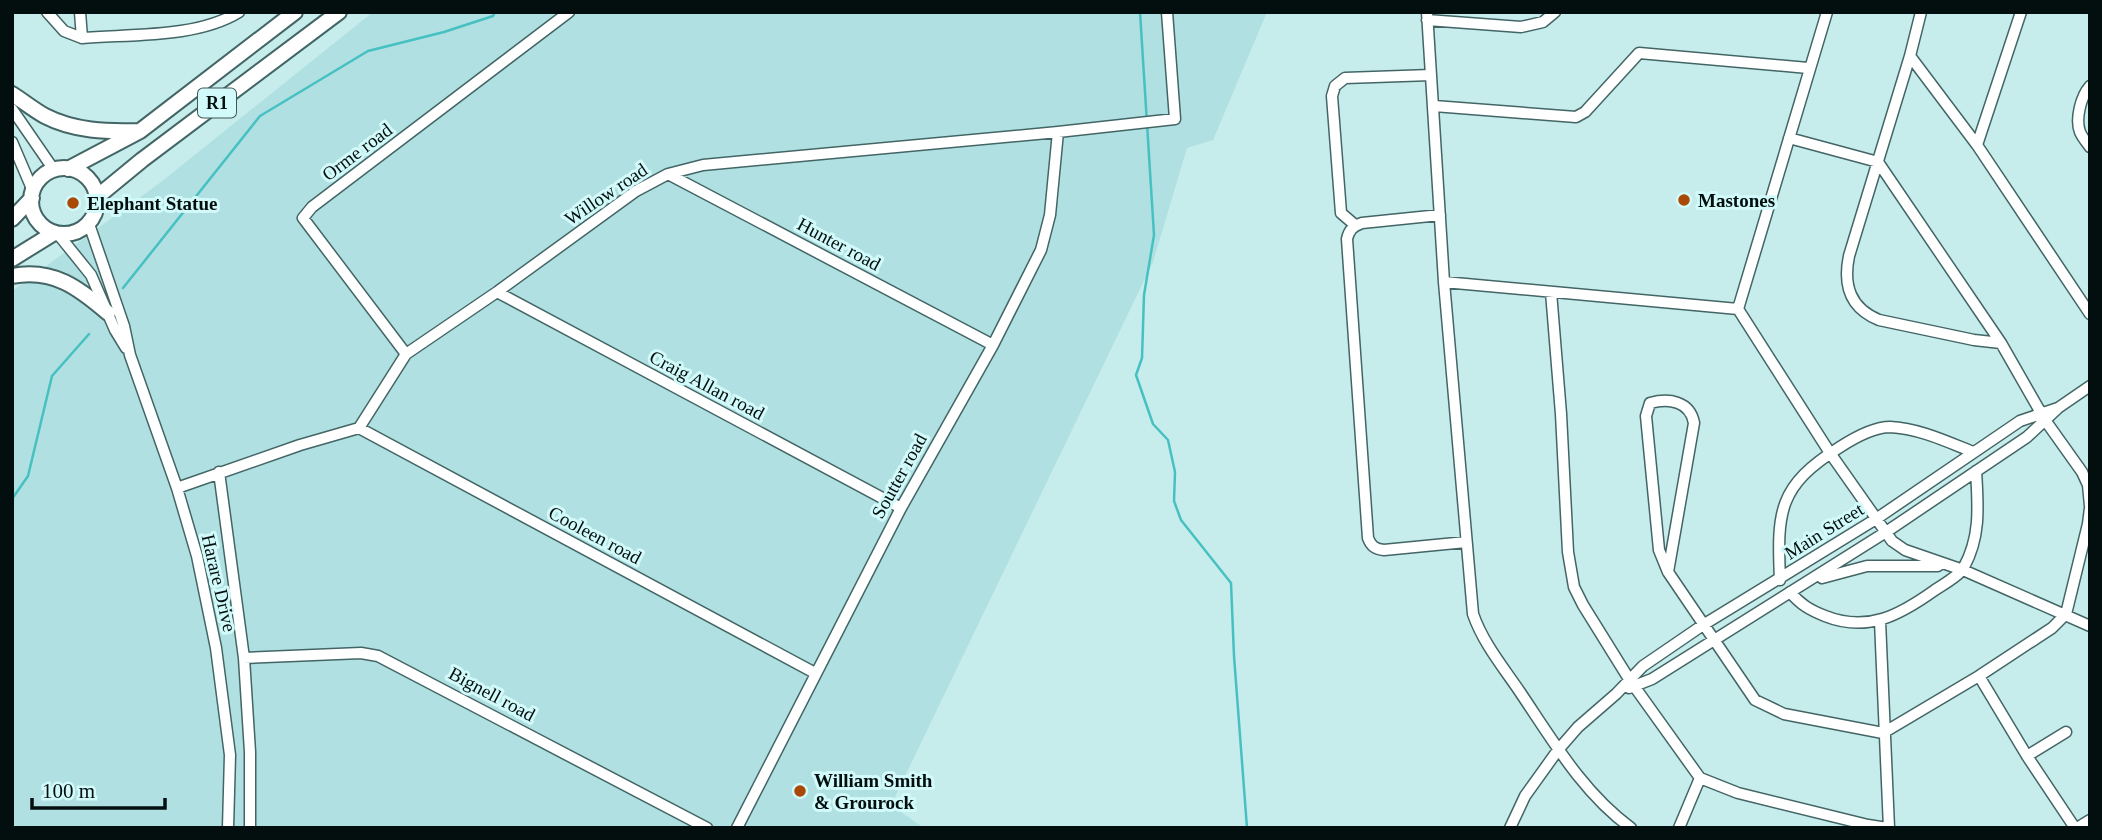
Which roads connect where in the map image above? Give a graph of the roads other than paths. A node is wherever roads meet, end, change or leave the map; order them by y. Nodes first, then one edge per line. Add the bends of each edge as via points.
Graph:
1 (47, 12) edge
2 (80, 12) edge
3 (239, 12) edge
4 (295, 12) edge
5 (339, 12) edge
6 (569, 12) edge
7 (1167, 12) edge
8 (1555, 12) edge
9 (1827, 12) edge
10 (1921, 12) edge
11 (2021, 12) edge
12 (1427, 16) edge
13 (82, 38) junction
14 (1910, 57) junction
15 (1808, 68) junction
16 (1432, 75) junction
17 (2090, 86) edge
18 (12, 94) edge
19 (1434, 106) junction
20 (12, 109) edge
21 (140, 131) junction
22 (1058, 132) junction
23 (1789, 138) junction
24 (12, 142) edge
25 (1977, 145) junction
26 (2090, 147) edge
27 (1878, 162) junction
28 (61, 169) junction
29 (668, 174) junction
30 (32, 194) junction
31 (97, 197) junction
32 (1440, 215) junction
33 (12, 219) edge
34 (89, 223) junction
35 (1355, 225) junction
36 (56, 233) junction
37 (12, 259) edge
38 (12, 276) edge
39 (1444, 282) junction
40 (497, 292) junction
41 (1551, 292) junction
42 (1738, 309) junction
43 (108, 313) junction
44 (2090, 314) edge
45 (2001, 343) junction
46 (993, 345) junction
47 (406, 354) junction
48 (130, 355) junction
49 (2090, 386) edge
50 (2043, 417) junction
51 (359, 428) junction
52 (1973, 452) junction
53 (1830, 453) junction
54 (1976, 471) junction
55 (219, 472) junction
56 (177, 488) junction
57 (2090, 507) edge
58 (901, 508) junction
59 (1876, 519) junction
60 (1886, 532) junction
61 (1466, 542) junction
62 (1946, 565) junction
63 (1963, 570) junction
64 (1668, 572) junction
65 (1780, 580) junction
66 (1811, 580) junction
67 (1790, 593) junction
68 (2066, 614) junction
69 (1880, 621) junction
70 (1703, 625) junction
71 (2090, 626) edge
72 (1714, 640) junction
73 (244, 658) junction
74 (815, 673) junction
75 (1979, 676) junction
76 (1632, 683) junction
77 (2066, 732) dead end
78 (1883, 733) junction
79 (1558, 750) junction
80 (2027, 755) junction
81 (1700, 778) junction
82 (1615, 816) junction
83 (2090, 820) edge
84 (228, 828) edge
85 (250, 828) edge
86 (707, 828) edge
87 (737, 828) edge
88 (1510, 828) edge
89 (1610, 828) edge
90 (1631, 828) edge
91 (1679, 828) edge
92 (1889, 828) edge
93 (2076, 828) edge

1 - 13 street via 64,31
2 - 13 street
3 - 13 street via 198,29
4 - 21 highway, R1
5 - 31 highway, R1
6 - 47 street, Orme road via 303,218
7 - 22 street, Willow road via 1175,118
8 - 12 street via 1543,22 1521,27
9 - 15 street
10 - 14 street
11 - 25 street
12 - 16 street
14 - 25 street
14 - 27 street
15 - 19 street via 1639,53 1576,117
15 - 23 street
16 - 19 street
16 - 35 street via 1345,78 1335,86 1341,213
17 - 26 street via 2078,119 2079,131
18 - 21 highway via 45,116 76,127
19 - 32 street
20 - 28 street
21 - 28 highway, R1
22 - 29 street, Willow road via 703,164
22 - 46 street, Soutter road via 1047,234
23 - 27 street
23 - 42 street
24 - 30 street
25 - 44 street
27 - 45 street
27 - 45 street via 1846,270 1847,292 1856,306 1879,320
28 - 30 highway, R1 via 41,178
28 - 31 highway via 88,178
29 - 40 street, Willow road via 636,191
29 - 46 street, Hunter road
30 - 33 highway, R1
30 - 36 highway via 37,219
31 - 34 highway
32 - 35 street
32 - 39 street
34 - 36 highway via 69,234
34 - 48 street, Harare Drive
35 - 61 street via 1349,231 1347,248 1368,538 1384,550
36 - 37 highway
36 - 43 street, Harare Drive via 91,275
38 - 43 highway via 58,277
39 - 41 street
39 - 61 street
40 - 47 street, Willow road
40 - 58 street, Craig Allan road
41 - 42 street
41 - 76 street via 1574,587
42 - 53 street
43 - 48 street, Harare Drive
45 - 50 street
46 - 58 street, Soutter road
47 - 51 street, Willow road
48 - 56 street, Harare Drive
49 - 50 street, Main Street
50 - 52 street, Main Street via 2020,421
50 - 54 street, Main Street via 2027,437
50 - 57 street via 2082,472
51 - 55 street
51 - 74 street, Cooleen road
52 - 53 street via 1888,427 1852,439
52 - 59 street, Main Street
53 - 59 street
53 - 65 street via 1790,491 1784,505 1778,533
54 - 60 street, Main Street
54 - 63 street via 1978,527
55 - 56 street
55 - 73 street
56 - 84 street, Harare Drive via 216,648 229,755
57 - 68 street
58 - 74 street, Soutter road
59 - 60 street
59 - 65 street, Main Street
60 - 62 street via 1905,550
60 - 66 street, Main Street
61 - 79 street via 1478,629
62 - 63 street
62 - 66 street via 1867,566
63 - 68 street
63 - 69 street via 1921,600
64 - 64 street via 1694,423 1686,406 1661,400 1650,403 1646,416 1659,550
64 - 70 street
65 - 70 street, Main Street
66 - 67 street, Main Street
67 - 69 street via 1802,607 1836,620
67 - 72 street, Main Street
68 - 71 street
68 - 75 street
69 - 78 street
70 - 72 street
70 - 76 street, Main Street via 1643,666
72 - 76 street, Main Street via 1652,679
72 - 78 street via 1755,700 1768,708
73 - 85 street
73 - 86 street, Bignell road via 378,656
74 - 87 street, Soutter road
75 - 78 street
75 - 80 street
76 - 79 street, Main Street via 1578,727
76 - 81 street
77 - 80 street
78 - 92 street
79 - 82 street
79 - 88 street, Main Street via 1525,796
80 - 93 street
81 - 91 street
81 - 92 street via 1738,793
82 - 89 street
82 - 90 street
83 - 93 street

